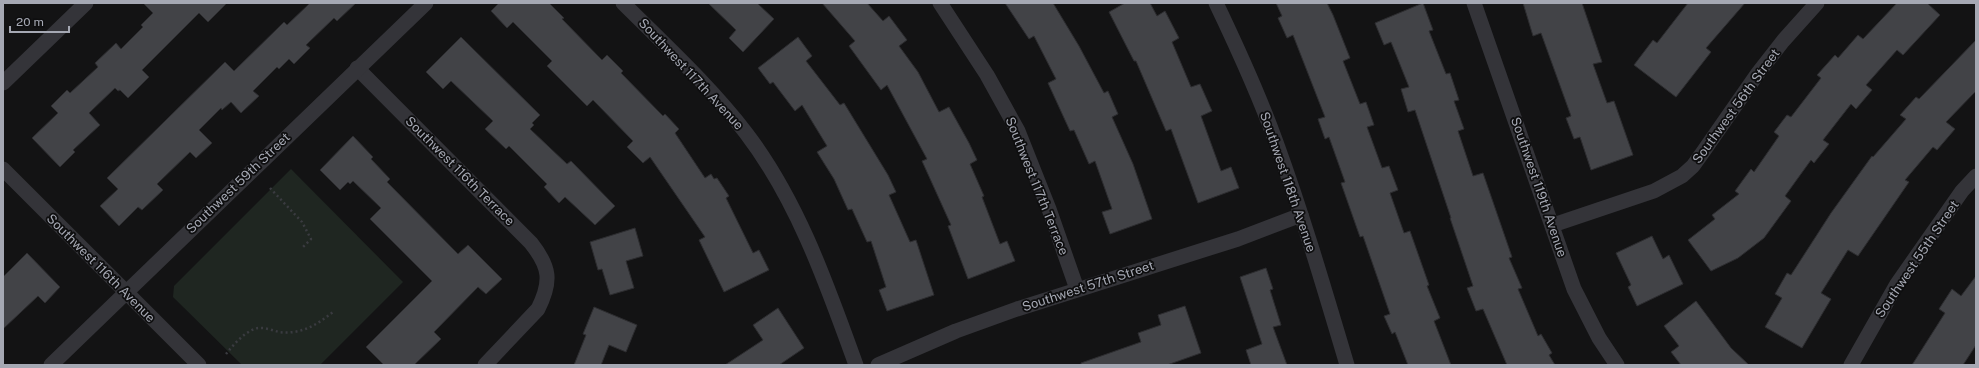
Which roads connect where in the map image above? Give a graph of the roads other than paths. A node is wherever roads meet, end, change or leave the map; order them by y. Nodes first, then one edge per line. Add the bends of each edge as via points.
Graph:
1 (86, 3) edge
2 (426, 3) edge
3 (623, 3) edge
4 (940, 3) edge
5 (1216, 3) edge
6 (1474, 3) edge
7 (1817, 3) edge
8 (357, 68) junction
9 (3, 83) edge
10 (3, 169) edge
11 (1976, 176) edge
12 (1301, 215) junction
13 (1553, 224) junction
14 (1077, 289) junction
15 (125, 292) junction
16 (51, 365) edge
17 (199, 365) edge
18 (485, 365) edge
19 (856, 365) edge
20 (878, 365) edge
21 (1348, 365) edge
22 (1617, 365) edge
23 (1851, 365) edge

1 - 9 street
2 - 8 street, Southwest 59th Street
3 - 19 street, Southwest 117th Avenue via 719,100 746,133 775,176 808,242
4 - 14 street, Southwest 117th Terrace via 987,75 1018,131
5 - 12 street, Southwest 118th Avenue via 1245,64
6 - 13 street, Southwest 119th Avenue
7 - 13 street, Southwest 56th Street via 1758,73 1693,166 1682,176 1654,190
8 - 15 street, Southwest 59th Street
8 - 18 street, Southwest 116th Terrace via 531,243 545,263 547,283 544,298 538,309
10 - 15 street, Southwest 116th Avenue
11 - 23 street, Southwest 55th Street via 1962,191 1897,284
12 - 14 street, Southwest 57th Street via 1238,239
12 - 21 street, Southwest 118th Avenue
13 - 22 street, Southwest 119th Avenue via 1574,289 1599,338
14 - 20 street, Southwest 57th Street via 956,331
15 - 16 street, Southwest 59th Street
15 - 17 street, Southwest 116th Avenue

